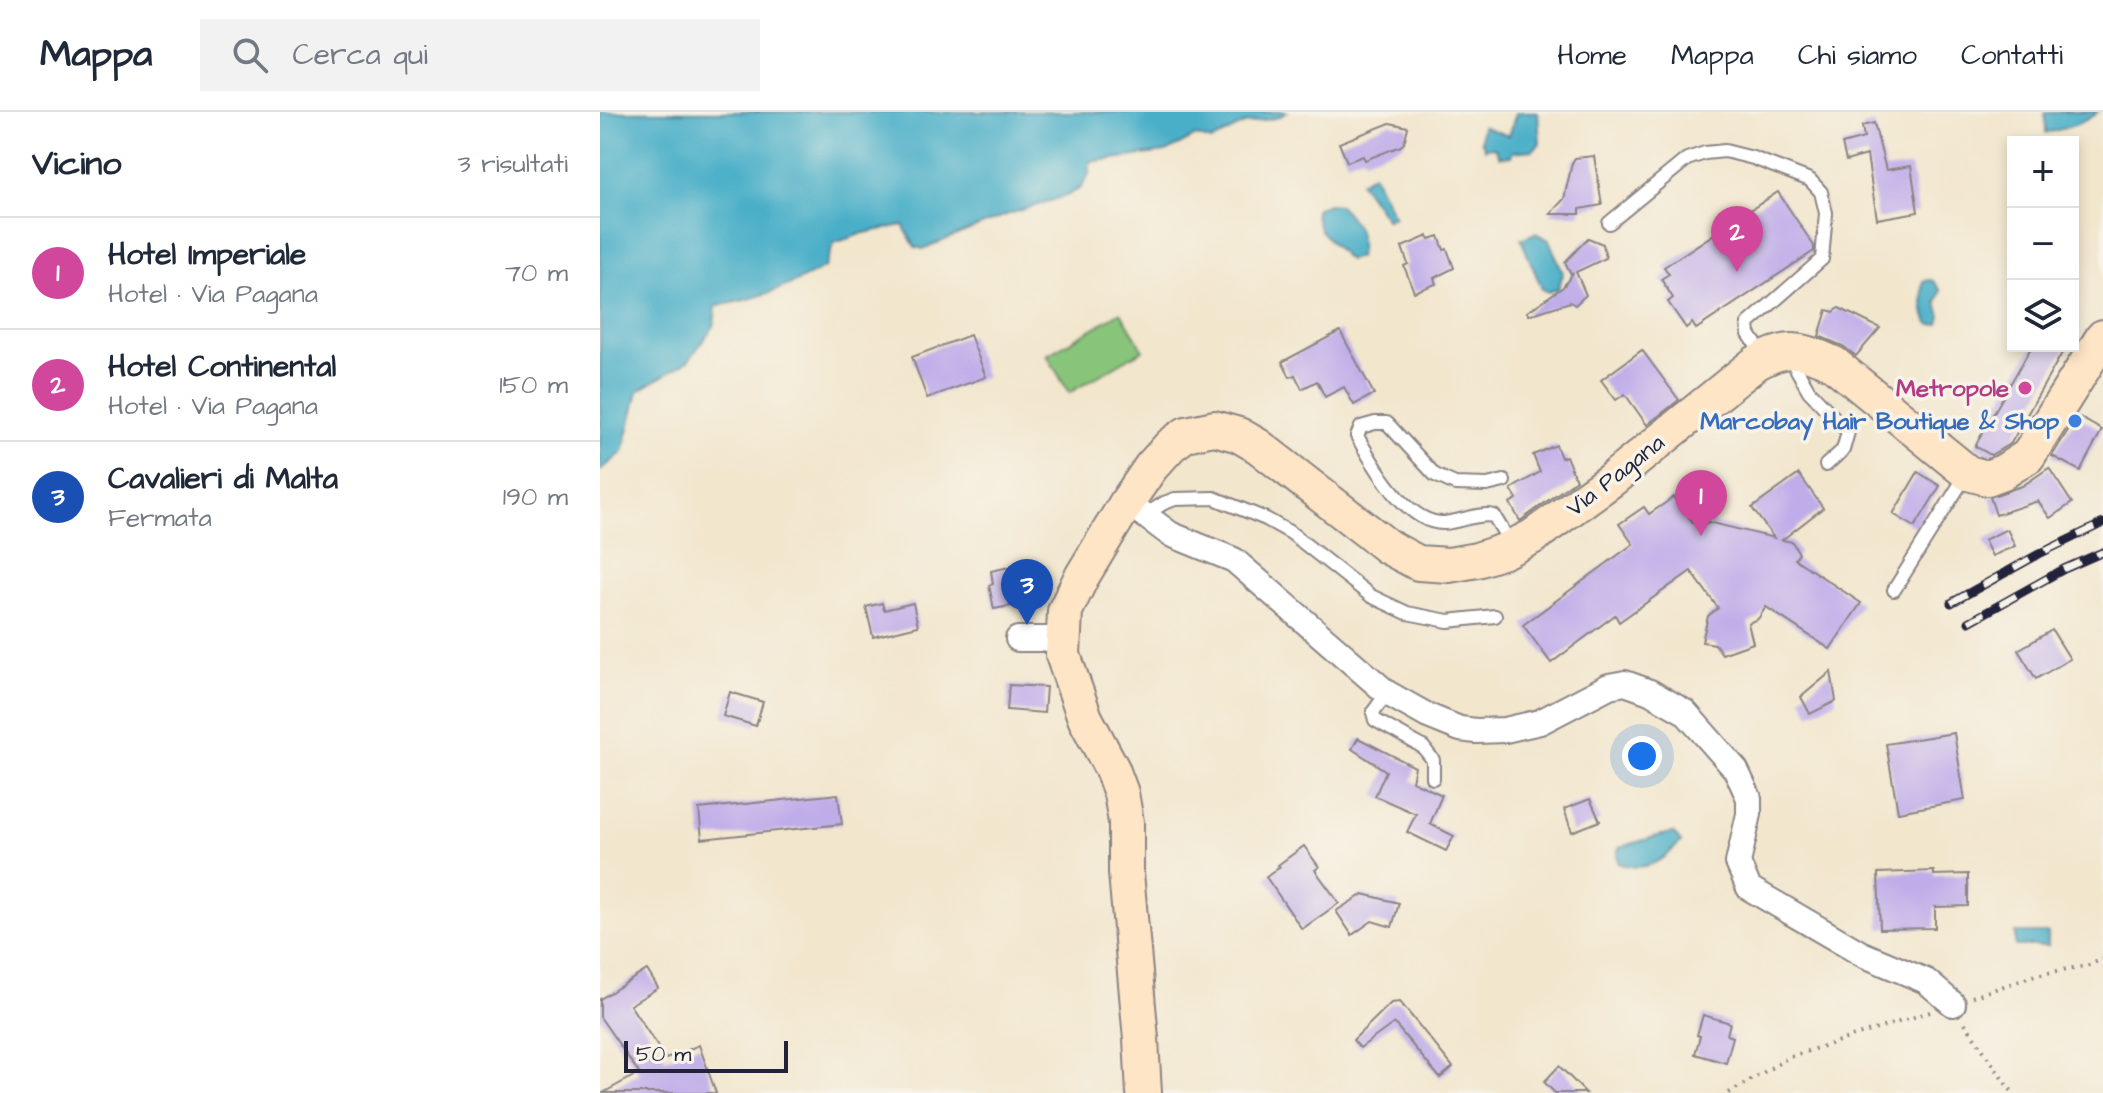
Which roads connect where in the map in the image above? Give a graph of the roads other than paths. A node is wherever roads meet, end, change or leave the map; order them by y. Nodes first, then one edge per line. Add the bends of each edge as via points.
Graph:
1 (1609, 223) dead end
2 (2103, 337) edge
3 (1776, 355) junction
4 (1826, 465) dead end
5 (1968, 473) junction
6 (1504, 481) dead end
7 (1136, 509) junction
8 (1512, 547) junction
9 (1894, 590) dead end
10 (1495, 616) dead end
11 (1018, 639) dead end
12 (1064, 639) junction
13 (1387, 693) junction
14 (1433, 778) dead end
15 (1953, 1004) road end
16 (1144, 1093) edge

1 - 3 lane via 1687,159 1705,153 1725,151 1753,158 1810,180 1821,192 1826,213 1822,259 1748,324 1749,334
2 - 5 main road via 2028,456 1987,478
3 - 4 lane via 1848,432 1843,450
3 - 5 main road via 1809,352 1834,364
3 - 8 main road, Via Pagana via 1756,363 1570,511
5 - 9 lane
6 - 8 lane via 1455,484 1435,475 1387,423 1361,427 1357,436 1404,504 1423,518 1456,522 1488,514
7 - 8 main road, Via Pagana via 1151,467 1171,445 1186,434 1214,428 1258,446 1388,547 1418,563 1449,565
7 - 10 lane via 1175,499 1214,498 1291,533 1371,596 1407,613 1448,621
7 - 12 main road, Via Pagana via 1081,578 1065,611
7 - 13 street via 1170,534 1234,560
11 - 12 street
12 - 16 main road, Via Pagana via 1063,655 1085,718 1121,793
13 - 14 lane via 1373,712 1375,720 1423,747 1433,760
13 - 15 street via 1428,716 1476,731 1540,722 1609,686 1625,683 1650,692 1685,712 1741,778 1749,814 1738,863 1749,888 1862,954 1926,981

